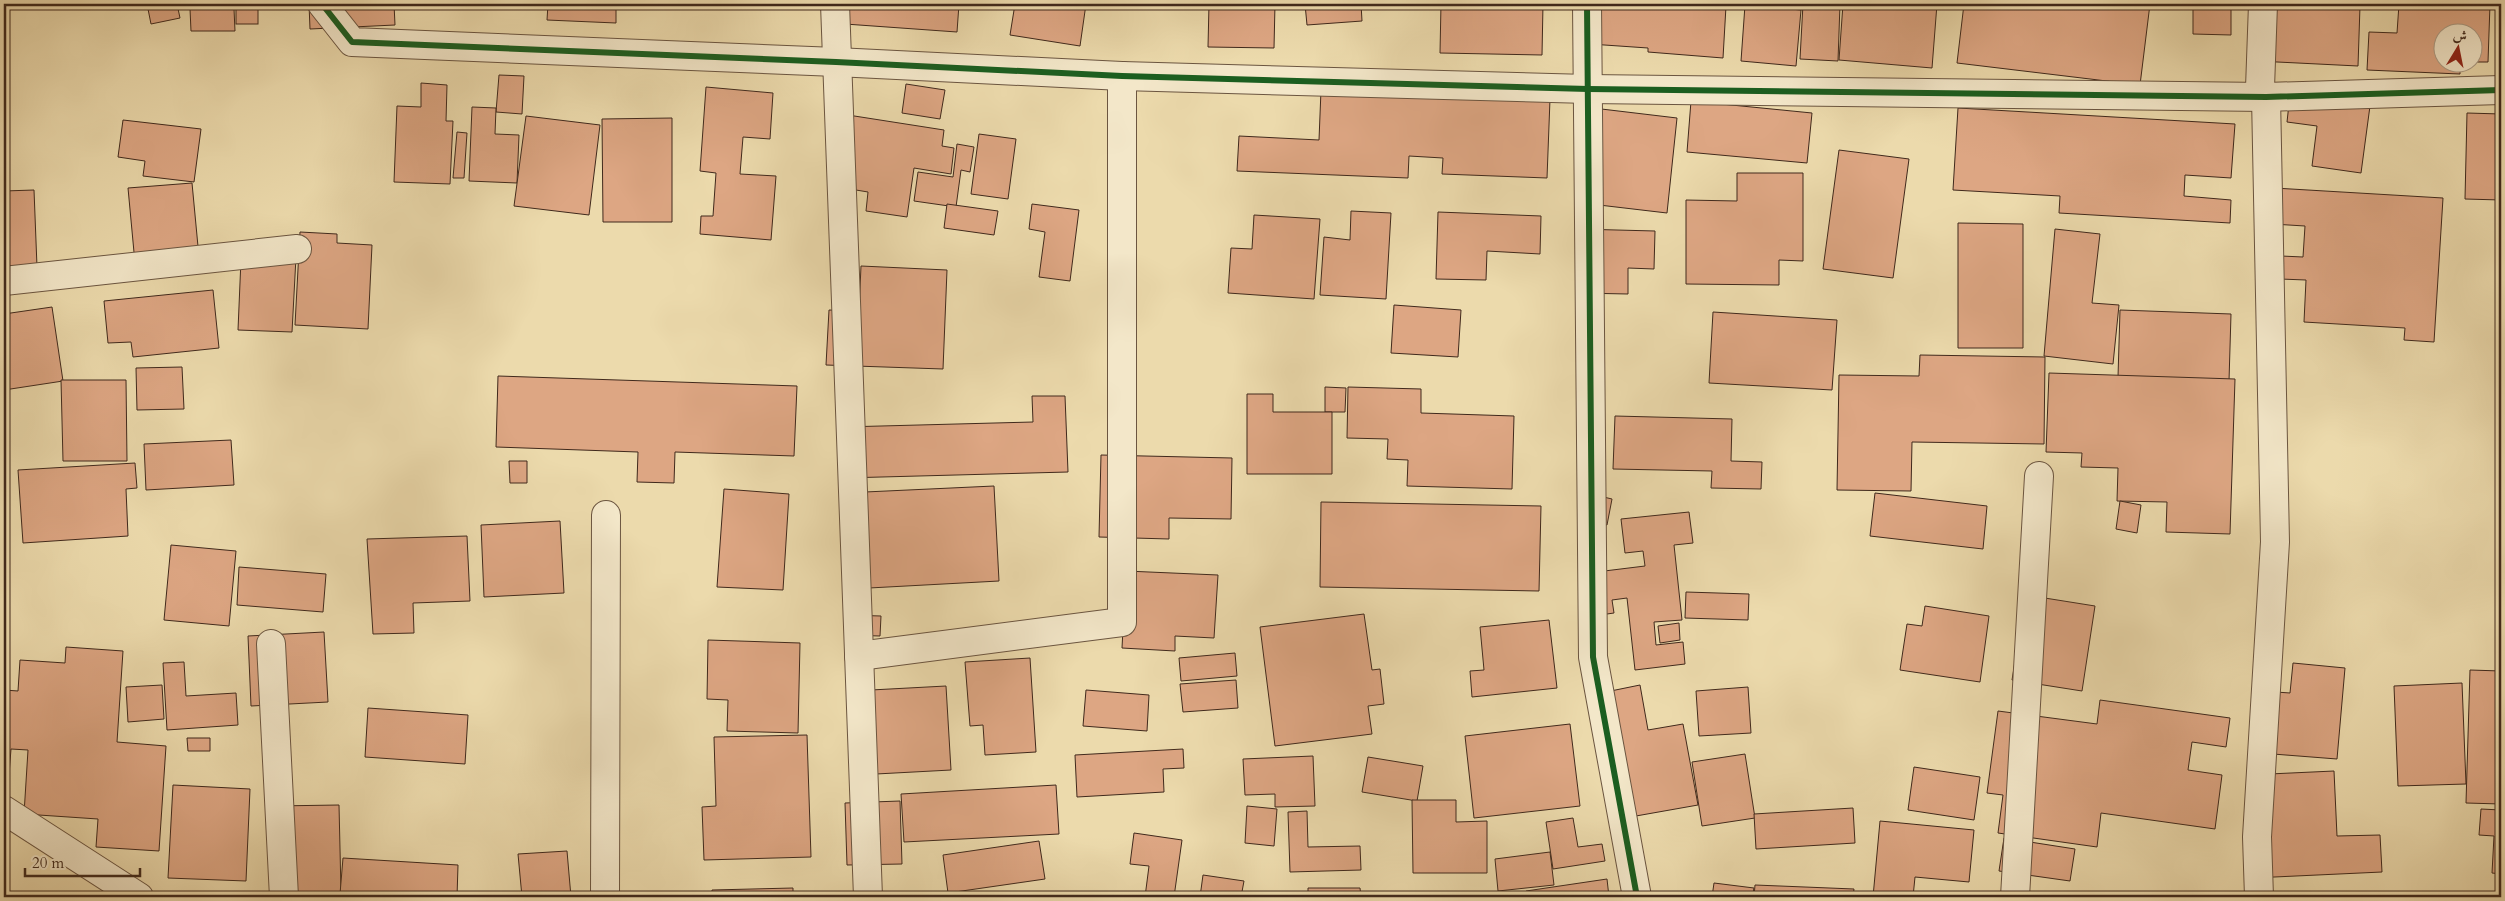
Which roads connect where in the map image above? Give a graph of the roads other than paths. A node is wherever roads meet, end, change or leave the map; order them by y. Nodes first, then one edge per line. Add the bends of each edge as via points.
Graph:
1 (322, 4) edge
2 (835, 4) edge
3 (1587, 4) edge
4 (2263, 4) edge
5 (836, 62) junction
6 (1122, 76) junction
7 (1588, 89) junction
8 (2501, 90) edge
9 (2266, 97) junction
10 (297, 249) dead end
11 (4, 281) edge
12 (2040, 476) dead end
13 (606, 515) dead end
14 (271, 644) dead end
15 (859, 656) junction
16 (4, 810) edge
17 (140, 897) edge
18 (284, 897) edge
19 (605, 897) edge
20 (868, 897) edge
21 (1637, 897) edge
22 (2015, 897) edge
23 (2259, 897) edge

1 - 5 street via 352,42
2 - 5 street
3 - 7 street
4 - 9 street via 2260,88
5 - 6 street
5 - 15 street
6 - 7 street
6 - 15 street via 1122,622
7 - 9 street
7 - 21 street via 1593,657
8 - 9 street
9 - 23 street via 2275,542 2257,838
10 - 11 street
12 - 22 street
13 - 19 street
14 - 18 street
15 - 20 street
16 - 17 street

